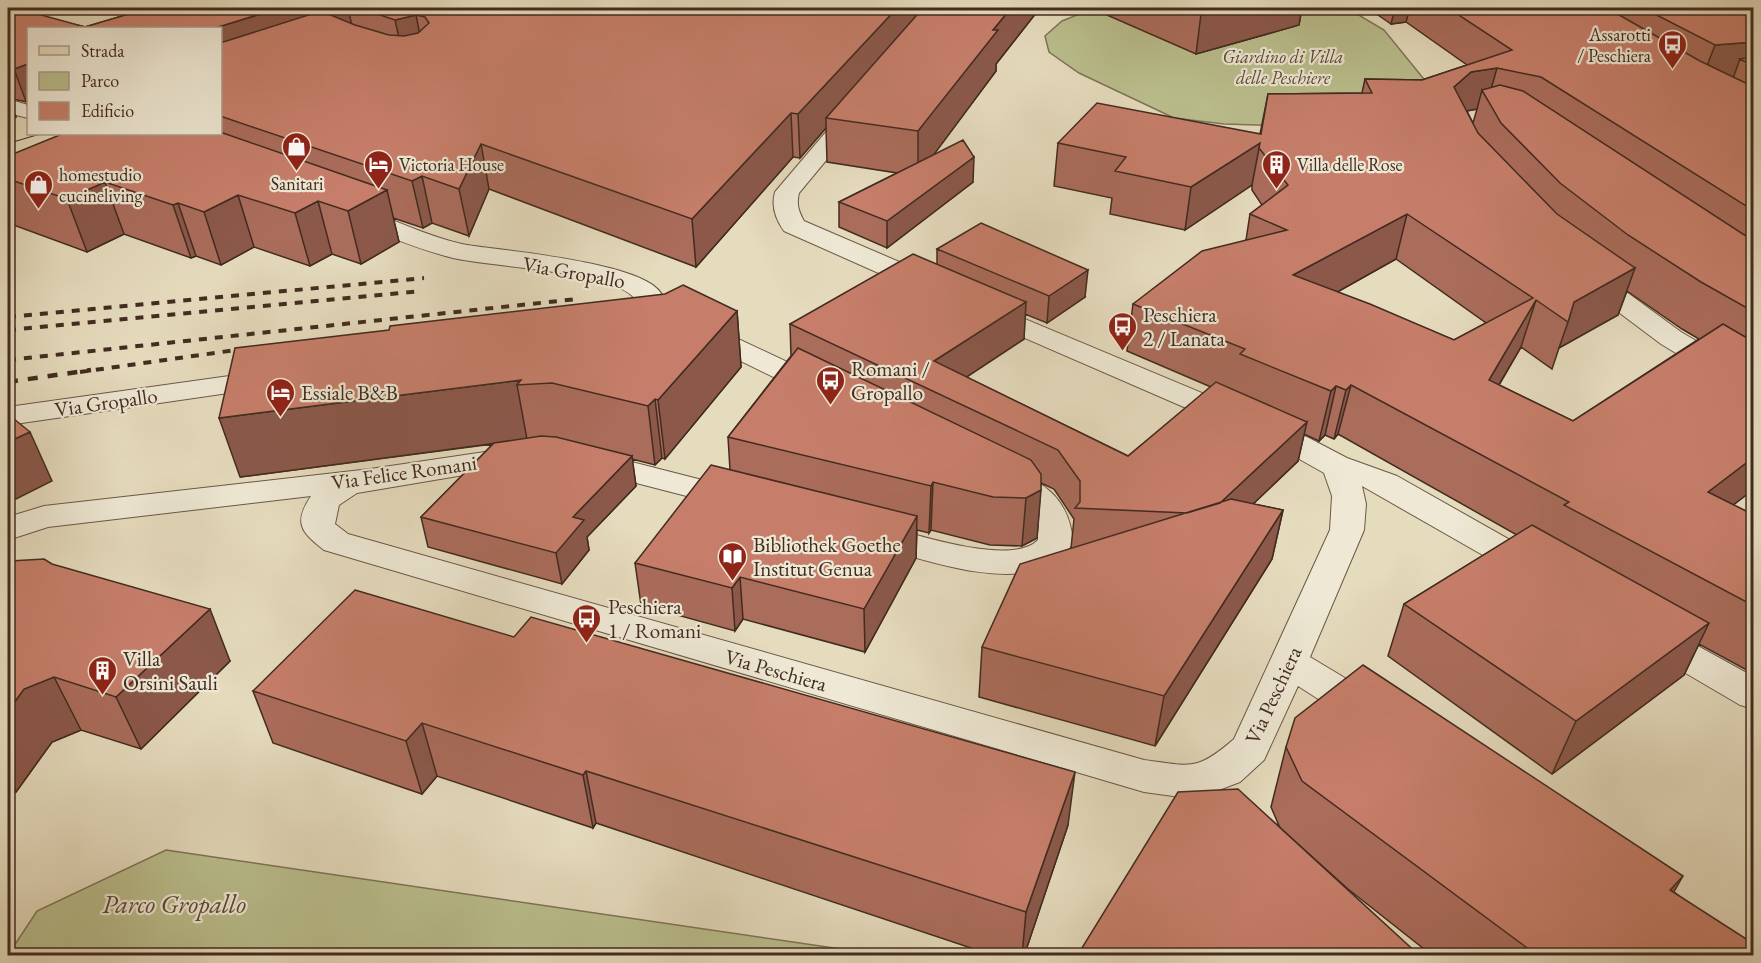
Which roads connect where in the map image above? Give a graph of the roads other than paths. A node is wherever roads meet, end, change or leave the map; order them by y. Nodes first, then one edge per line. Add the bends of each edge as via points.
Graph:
1 (871, 93) edge
2 (8, 105) edge
3 (27, 112) edge
4 (62, 135) edge
5 (86, 141) edge
6 (12, 161) edge
7 (336, 208) edge
8 (1571, 264) edge
9 (300, 375) edge
10 (1754, 388) edge
11 (848, 403) edge
12 (8, 416) edge
13 (1336, 465) junction
14 (977, 466) edge
15 (370, 479) junction
16 (771, 507) edge
17 (851, 528) edge
18 (8, 529) edge
19 (1559, 583) edge
20 (1631, 624) edge
21 (1287, 662) junction
22 (1754, 695) edge
23 (1400, 733) edge

1 - 13 street via 788,192 784,203 793,226 1296,444
2 - 3 street
4 - 6 main road
5 - 6 street via 54,159
7 - 11 street, Via Gropallo via 458,252 602,273 635,283 650,297 642,312
8 - 10 street via 1671,338
9 - 12 street, Via Gropallo
13 - 19 street via 1385,483
13 - 21 street, Via Peschiera via 1347,486 1351,508 1347,530
14 - 17 street via 1041,498 1056,521 1056,542 1044,555 1028,561 987,562
15 - 16 street, Via Felice Romani via 554,454
15 - 18 street, Via Felice Romani via 44,517
15 - 21 street, Via Peschiera via 348,484 321,503 317,511 318,528 325,536 1144,776 1195,783 1225,771 1250,749
20 - 22 street
21 - 23 street via 1342,693

